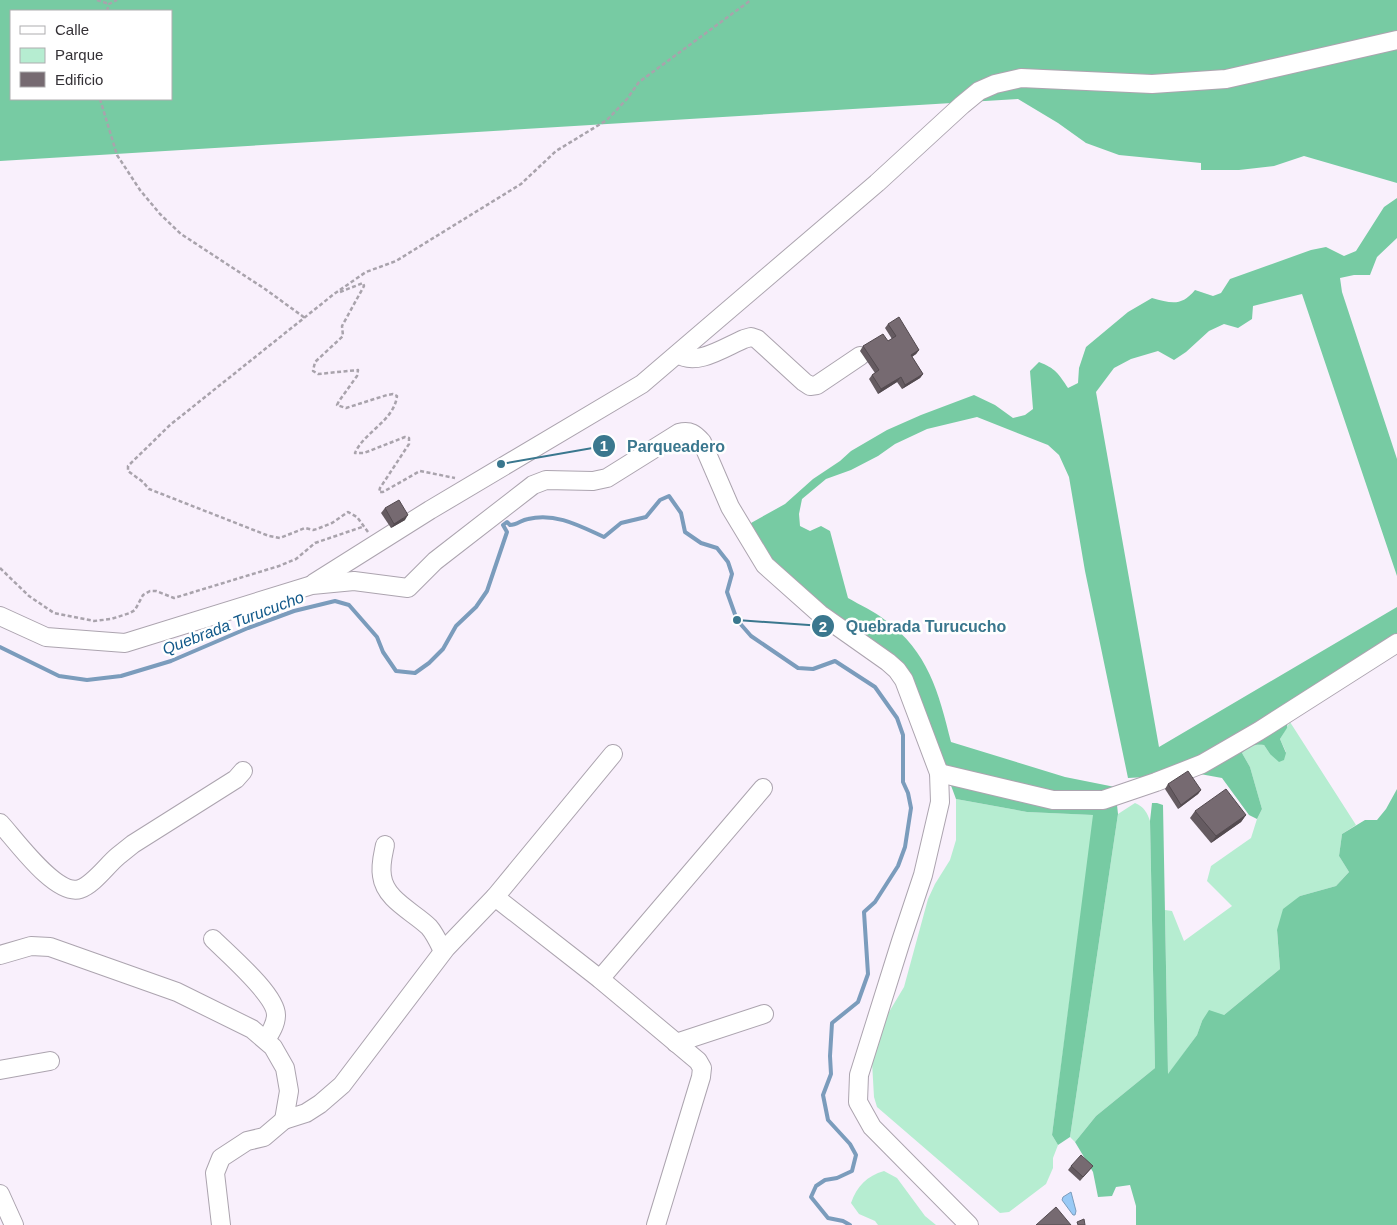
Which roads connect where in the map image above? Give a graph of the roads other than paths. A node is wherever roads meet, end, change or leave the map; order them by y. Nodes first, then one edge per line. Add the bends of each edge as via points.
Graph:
1 (1397, 40) edge
2 (678, 354) junction
3 (860, 356) dead end
4 (312, 585) junction
5 (0, 616) edge
6 (1397, 643) edge
7 (613, 754) dead end
8 (243, 771) dead end
9 (939, 772) junction
10 (763, 788) dead end
11 (0, 823) edge
12 (386, 844) dead end
13 (495, 897) junction
14 (213, 939) dead end
15 (443, 951) junction
16 (0, 955) edge
17 (600, 979) junction
18 (764, 1014) dead end
19 (266, 1040) junction
20 (676, 1042) junction
21 (50, 1061) dead end
22 (0, 1070) edge
23 (284, 1120) junction
24 (0, 1194) edge
25 (14, 1225) edge
26 (221, 1225) edge
27 (656, 1225) edge
28 (970, 1225) edge

1 - 2 street via 1226,79 1152,84 1021,78 996,84 962,105
2 - 3 street via 684,358 700,359 744,339 758,339 810,386 817,385
2 - 4 street via 642,384
4 - 5 street via 125,643 46,637
4 - 9 street via 354,581 408,588 434,561 533,485 546,480 593,481 607,478 687,431 702,442 730,507 765,565 820,614 897,670 904,680
6 - 9 street via 1202,764 1103,800 1053,800
7 - 13 street
8 - 11 street via 236,779 134,844 79,889 70,889 50,878
9 - 28 street via 940,802 923,875 859,1075 858,1102 872,1127
10 - 17 street
12 - 15 street via 381,865 387,888 399,903 428,927
13 - 15 street
13 - 17 street
14 - 19 street via 275,1005 275,1023
15 - 23 street via 342,1085 306,1113
16 - 19 street via 31,946 50,947 177,992 252,1029
17 - 20 street
18 - 20 street
19 - 23 street via 284,1068 289,1091
20 - 27 street via 698,1061 702,1077
21 - 22 street
23 - 26 street via 264,1137 247,1141 221,1158 214,1173
24 - 25 street

